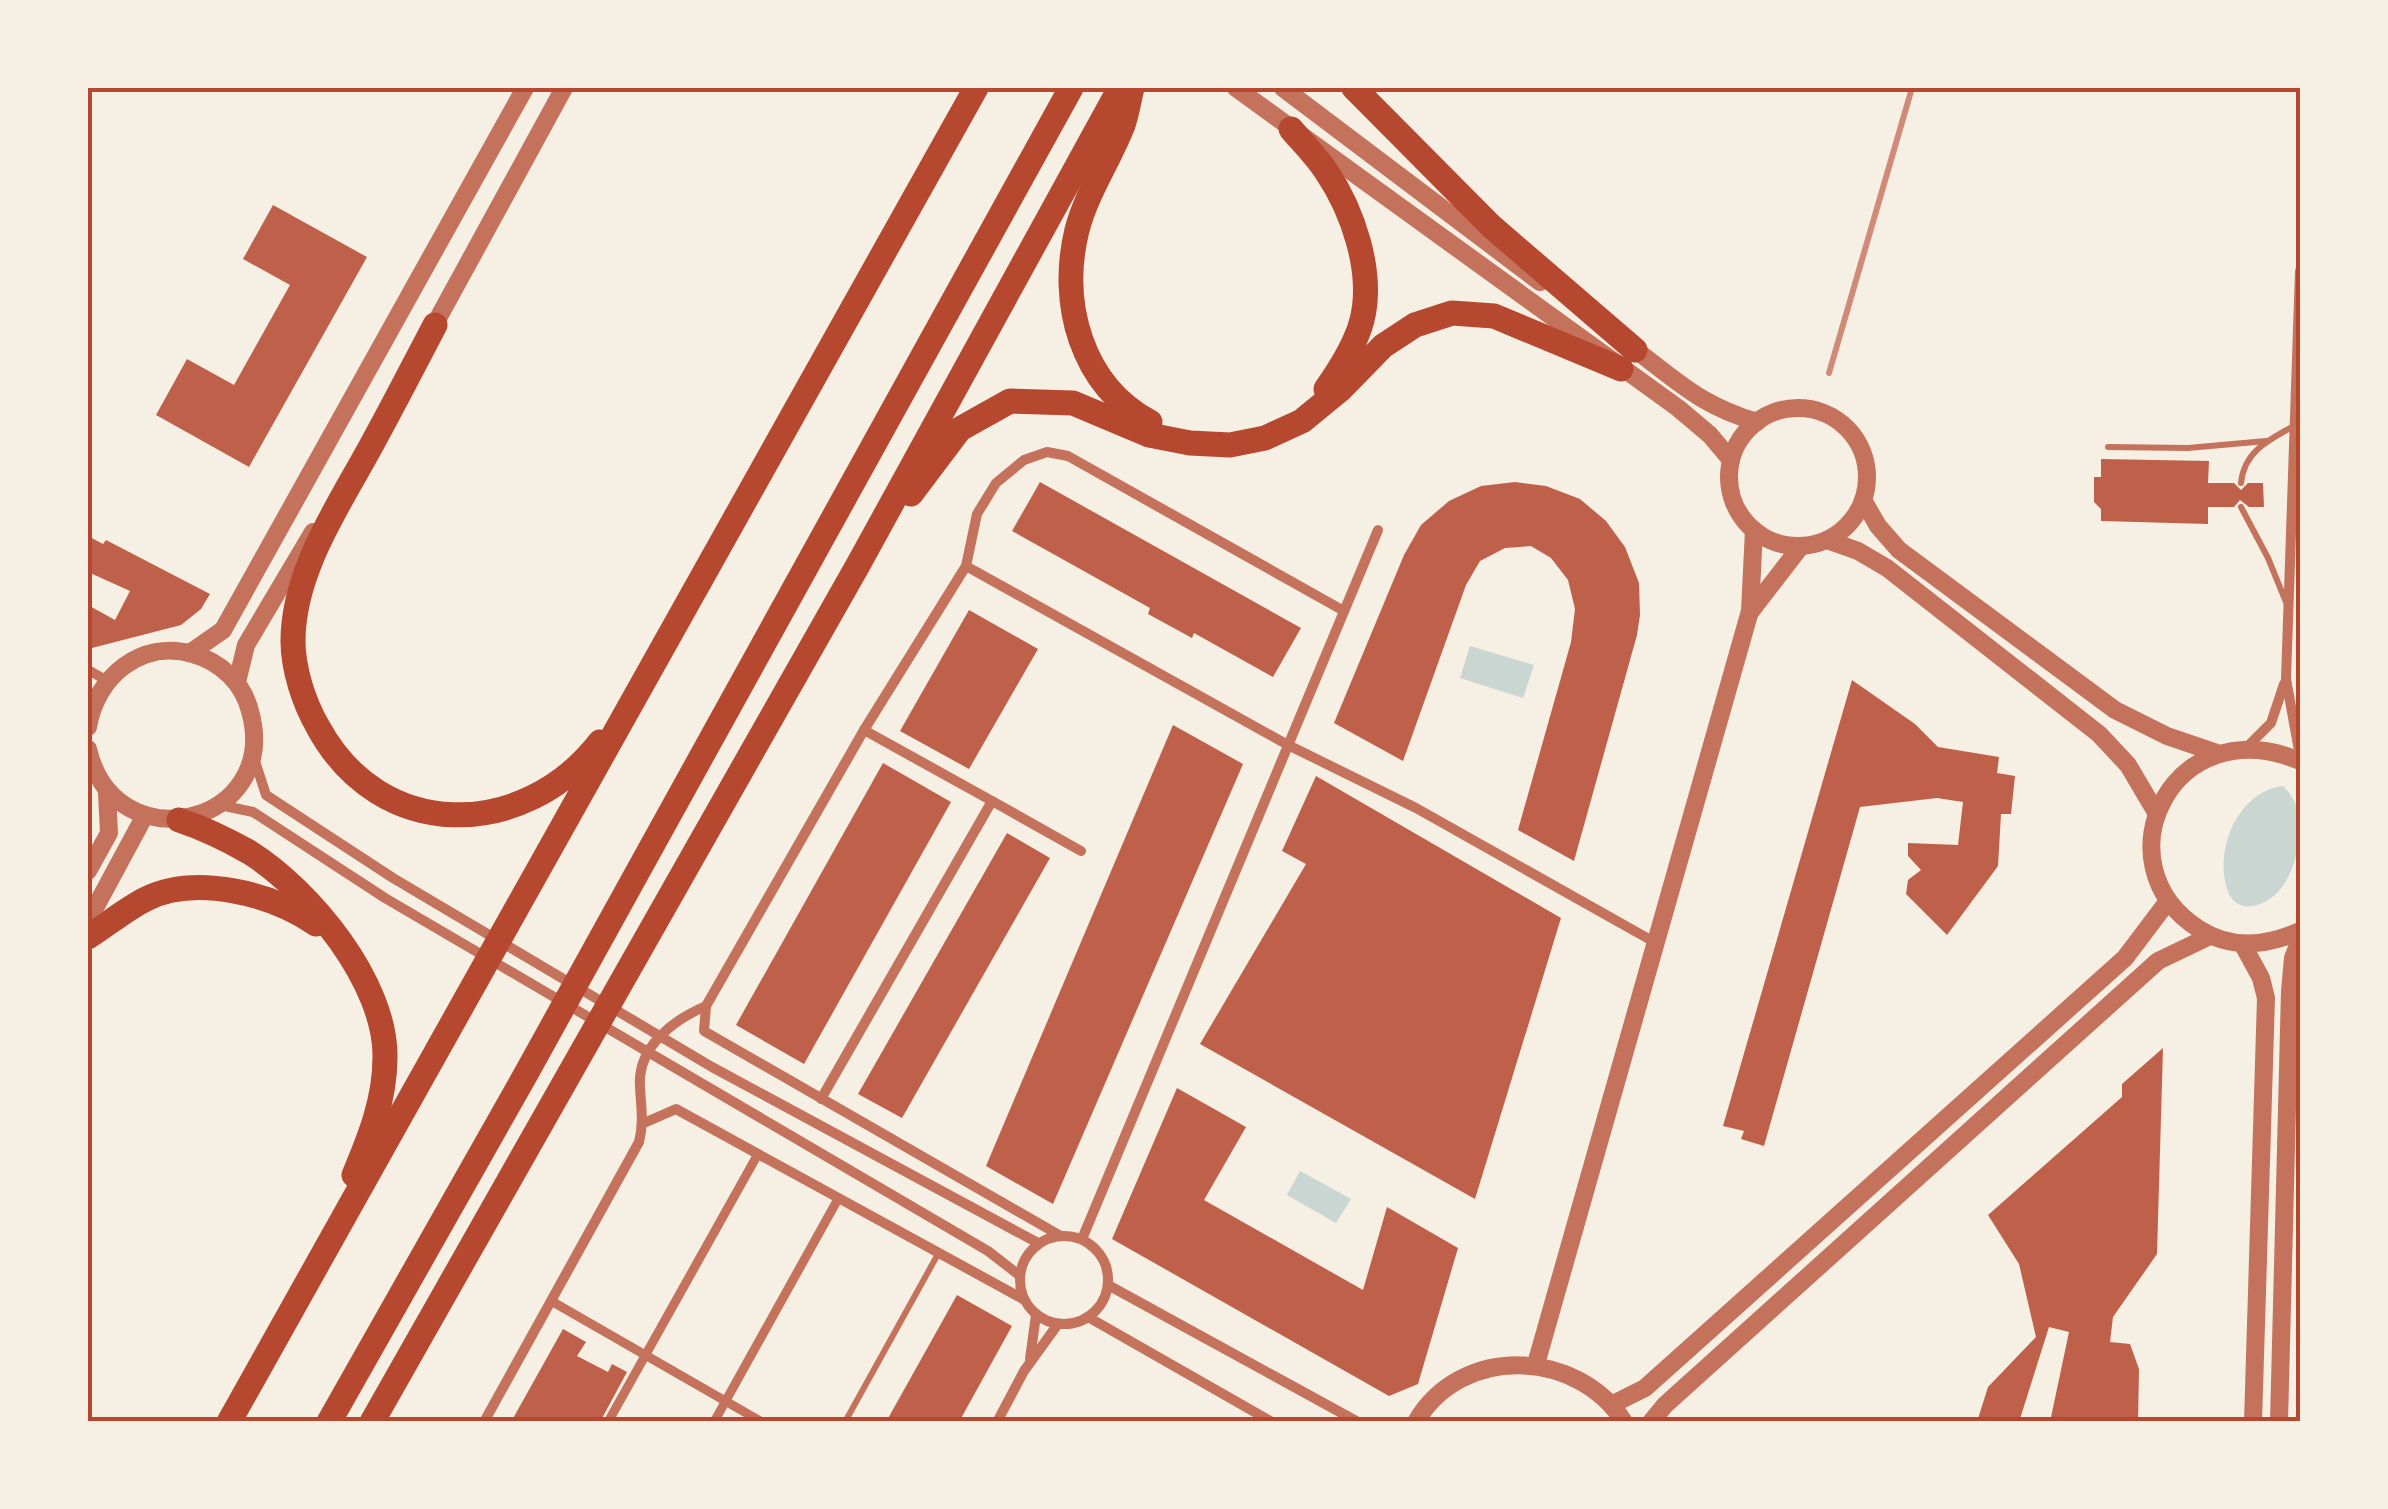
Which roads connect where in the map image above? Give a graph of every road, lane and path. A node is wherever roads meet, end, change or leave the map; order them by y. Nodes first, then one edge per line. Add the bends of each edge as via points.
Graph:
1 (525, 88) edge
2 (564, 88) edge
3 (976, 88) edge
4 (1071, 88) edge
5 (1120, 88) edge
6 (1132, 88) edge
7 (1236, 88) edge
8 (1283, 88) edge
9 (1354, 88) edge
10 (1291, 129) junction
11 (2300, 271) edge
12 (435, 325) junction
13 (1628, 359) junction
14 (1302, 421) junction
15 (1757, 422) junction
16 (2295, 426) junction
17 (2266, 440) junction
18 (1190, 443) junction
19 (2108, 448) dead end
20 (1731, 460) junction
21 (2241, 483) dead end
22 (1864, 500) junction
23 (2241, 507) dead end
24 (1378, 530) dead end
25 (1754, 530) junction
26 (1827, 540) junction
27 (1801, 546) junction
28 (858, 565) junction
29 (966, 566) junction
30 (2289, 608) junction
31 (1750, 611) junction
32 (1344, 612) junction
33 (190, 653) junction
34 (88, 670) edge
35 (2286, 679) junction
36 (106, 680) junction
37 (237, 682) junction
38 (638, 695) junction
39 (89, 703) edge
40 (88, 727) edge
41 (864, 730) junction
42 (1288, 746) junction
43 (2247, 747) junction
44 (88, 749) edge
45 (2217, 753) junction
46 (253, 758) junction
47 (2300, 758) edge
48 (107, 793) junction
49 (992, 801) junction
50 (220, 805) junction
51 (2157, 814) junction
52 (144, 816) junction
53 (179, 820) junction
54 (1082, 852) dead end
55 (88, 870) edge
56 (2168, 901) junction
57 (88, 921) edge
58 (2300, 931) edge
59 (2210, 936) junction
60 (88, 937) edge
61 (2300, 940) edge
62 (340, 942) junction
63 (1656, 943) junction
64 (2243, 945) junction
65 (706, 1006) junction
66 (821, 1098) junction
67 (644, 1123) junction
68 (758, 1154) junction
69 (838, 1199) junction
70 (1059, 1235) junction
71 (1082, 1238) junction
72 (1038, 1243) junction
73 (938, 1254) junction
74 (1019, 1275) junction
75 (313, 1276) junction
76 (1108, 1285) junction
77 (1023, 1299) junction
78 (552, 1302) junction
79 (1036, 1315) junction
80 (1088, 1318) junction
81 (1058, 1324) junction
82 (646, 1355) junction
83 (1030, 1362) junction
84 (1536, 1364) junction
85 (725, 1400) junction
86 (1613, 1404) junction
87 (229, 1422) edge
88 (328, 1422) edge
89 (372, 1422) edge
90 (484, 1422) edge
91 (608, 1422) edge
92 (714, 1422) edge
93 (762, 1422) edge
94 (845, 1422) edge
95 (997, 1422) edge
96 (1272, 1422) edge
97 (1358, 1422) edge
98 (1416, 1422) edge
99 (1624, 1422) edge
100 (1651, 1422) edge
101 (2253, 1422) edge
102 (2279, 1422) edge

1 - 33 street via 223,630
2 - 12 street
3 - 38 highway
4 - 88 highway
5 - 28 highway
6 - 18 highway via 1077,230 1072,308 1083,351 1106,388 1138,416
7 - 10 street
8 - 13 street
9 - 13 highway
10 - 13 street
10 - 14 highway via 1326,172 1352,222 1366,276 1362,320 1341,368
11 - 16 street
12 - 37 street via 246,644
12 - 38 highway via 318,543 295,611 292,644 306,705 332,753 365,784 413,810 476,816 518,806 565,779
13 - 14 highway via 1494,316 1452,312 1383,346
13 - 15 street
13 - 20 street
14 - 18 highway via 1230,445
15 - 20 street
15 - 22 street via 1798,408 1840,422 1864,457
16 - 17 lane
16 - 30 street
17 - 19 lane
17 - 21 lane via 2243,464
18 - 28 highway via 1073,403 1010,400 960,429
20 - 25 street via 1732,498
22 - 26 street
22 - 45 street via 1899,550 2115,710
23 - 30 lane
24 - 32 street
25 - 27 street
25 - 31 street
26 - 27 street
26 - 51 street via 1887,568 2099,734 2128,764
27 - 31 street
28 - 89 highway
29 - 32 street via 977,514 996,482 1047,452 1068,456
29 - 41 street
29 - 42 street
30 - 35 street
31 - 63 street
32 - 42 street
33 - 36 street via 170,650 132,660
33 - 37 street
34 - 36 street
35 - 43 street via 2271,723
35 - 47 street
36 - 39 street
37 - 46 street via 256,730
38 - 75 highway
39 - 40 street
41 - 49 street
41 - 65 street
42 - 63 street via 1416,808
42 - 71 street
43 - 45 street
43 - 47 street
44 - 48 street
45 - 51 street via 2170,788
46 - 50 street via 241,784
46 - 72 street via 266,795 394,878 712,1067
48 - 52 street
48 - 55 street via 109,833
49 - 54 street
49 - 66 street
50 - 53 street
50 - 74 street via 253,812 385,898
51 - 56 street via 2152,844
52 - 53 street
52 - 57 street
53 - 62 highway via 252,854
56 - 59 street
56 - 86 street via 2125,958 1645,1388
58 - 64 street
59 - 64 street
59 - 100 street via 2158,961
60 - 62 highway via 148,898 222,888 298,911
61 - 102 street via 2290,991
62 - 75 highway via 379,1016 386,1053 375,1123
63 - 84 street
64 - 101 street via 2266,998
65 - 66 street via 704,1031
65 - 67 street via 651,1044 639,1081
66 - 70 street
67 - 68 street via 676,1109
67 - 78 street
68 - 69 street
68 - 82 street
69 - 73 street
69 - 85 street
70 - 71 street
70 - 72 street
71 - 76 street via 1102,1256
72 - 74 street
73 - 77 street
73 - 94 lane
74 - 77 street
75 - 87 highway
76 - 80 street
76 - 97 street
77 - 79 street
78 - 82 street
78 - 90 street
79 - 81 street
79 - 83 street
80 - 81 street
80 - 96 street
81 - 83 street
82 - 85 street
82 - 91 street
83 - 95 street
84 - 86 street via 1578,1378
84 - 98 street via 1494,1366 1455,1381
85 - 92 street
85 - 93 street
86 - 99 street

